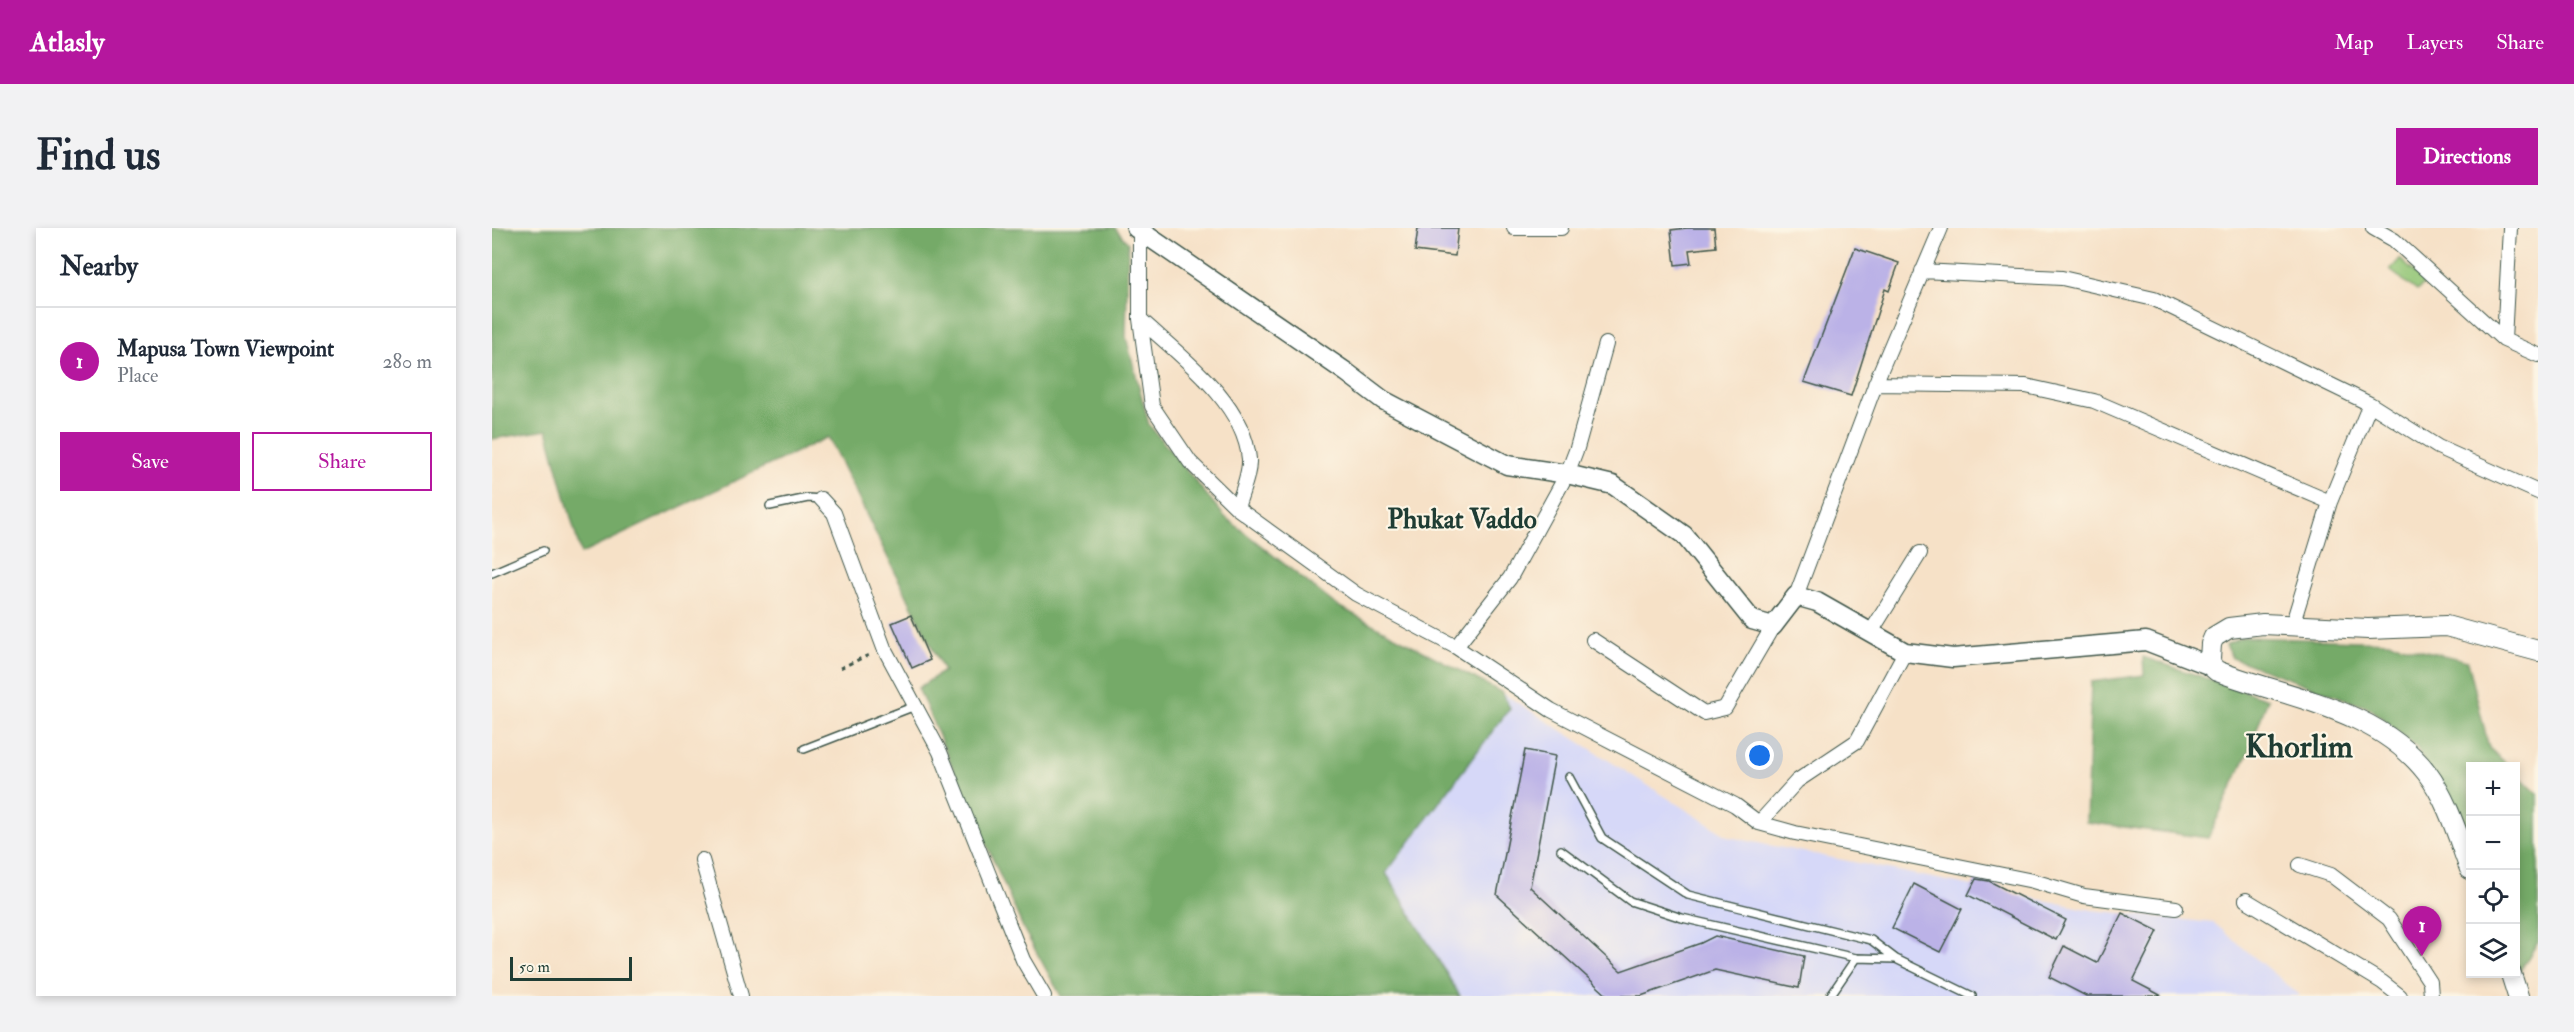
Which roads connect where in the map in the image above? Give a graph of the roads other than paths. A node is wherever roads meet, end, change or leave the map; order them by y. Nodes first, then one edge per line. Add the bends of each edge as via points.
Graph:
1 (1514, 228) edge
2 (1560, 228) edge
3 (1941, 228) edge
4 (2373, 228) edge
5 (2510, 228) edge
6 (1138, 229) edge
7 (1922, 271) junction
8 (1140, 319) junction
9 (2504, 340) junction
10 (1606, 344) dead end
11 (2538, 355) edge
12 (1875, 384) junction
13 (2370, 404) junction
14 (1567, 474) junction
15 (2538, 492) edge
16 (821, 499) joint
17 (2330, 502) junction
18 (770, 506) dead end
19 (1237, 508) junction
20 (543, 551) dead end
21 (1920, 553) dead end
22 (492, 573) edge
23 (1796, 596) junction
24 (1773, 626) junction
25 (2292, 626) junction
26 (1871, 632) junction
27 (1593, 640) dead end
28 (1456, 647) junction
29 (2538, 651) edge
30 (1905, 652) junction
31 (2211, 666) junction
32 (915, 706) junction
33 (804, 749) dead end
34 (1569, 777) dead end
35 (1759, 823) junction
36 (1561, 849) dead end
37 (2466, 859) edge
38 (702, 860) dead end
39 (2300, 865) dead end
40 (2246, 900) dead end
41 (2176, 908) dead end
42 (1856, 958) junction
43 (1896, 959) junction
44 (2512, 978) edge
45 (741, 996) edge
46 (1044, 996) edge
47 (1830, 996) edge
48 (1971, 996) edge
49 (2400, 996) edge
50 (2431, 996) edge
51 (2518, 996) edge

1 - 2 street
3 - 7 street
4 - 9 street via 2394,240
5 - 9 street
6 - 8 street
6 - 14 street via 1383,400 1507,465
7 - 12 street
7 - 13 street via 2062,278 2154,299
8 - 19 street via 1152,406 1190,462
8 - 19 street via 1217,392 1235,418 1249,461
9 - 11 street
10 - 14 street
12 - 17 street via 2026,386 2094,401
12 - 23 street
13 - 15 street via 2438,447
13 - 17 street
14 - 24 street via 1613,485 1684,535 1752,620
14 - 28 street via 1510,578
16 - 18 lane
16 - 32 street via 834,513 884,648
17 - 25 street
19 - 28 street via 1356,594
20 - 22 lane
21 - 26 street
23 - 24 street
23 - 26 street via 1817,602
24 - 27 street via 1725,708 1704,713
25 - 29 main road via 2446,626
25 - 31 main road via 2229,628 2214,637
26 - 30 street
28 - 35 street via 1551,710 1735,805
30 - 31 street via 1953,658 2146,641
30 - 35 street via 1857,741 1797,781
31 - 37 main road via 2224,674 2358,719 2398,744 2427,773 2445,804
32 - 33 lane
32 - 46 street via 940,752 1023,960
34 - 43 lane via 1602,838 1688,895 1870,940
35 - 41 street via 2033,881 2084,896
36 - 42 lane via 1630,901 1682,918
38 - 45 street
39 - 50 street via 2331,875 2389,919 2430,982
40 - 49 street
42 - 43 lane
42 - 47 lane
43 - 48 lane
44 - 51 main road

